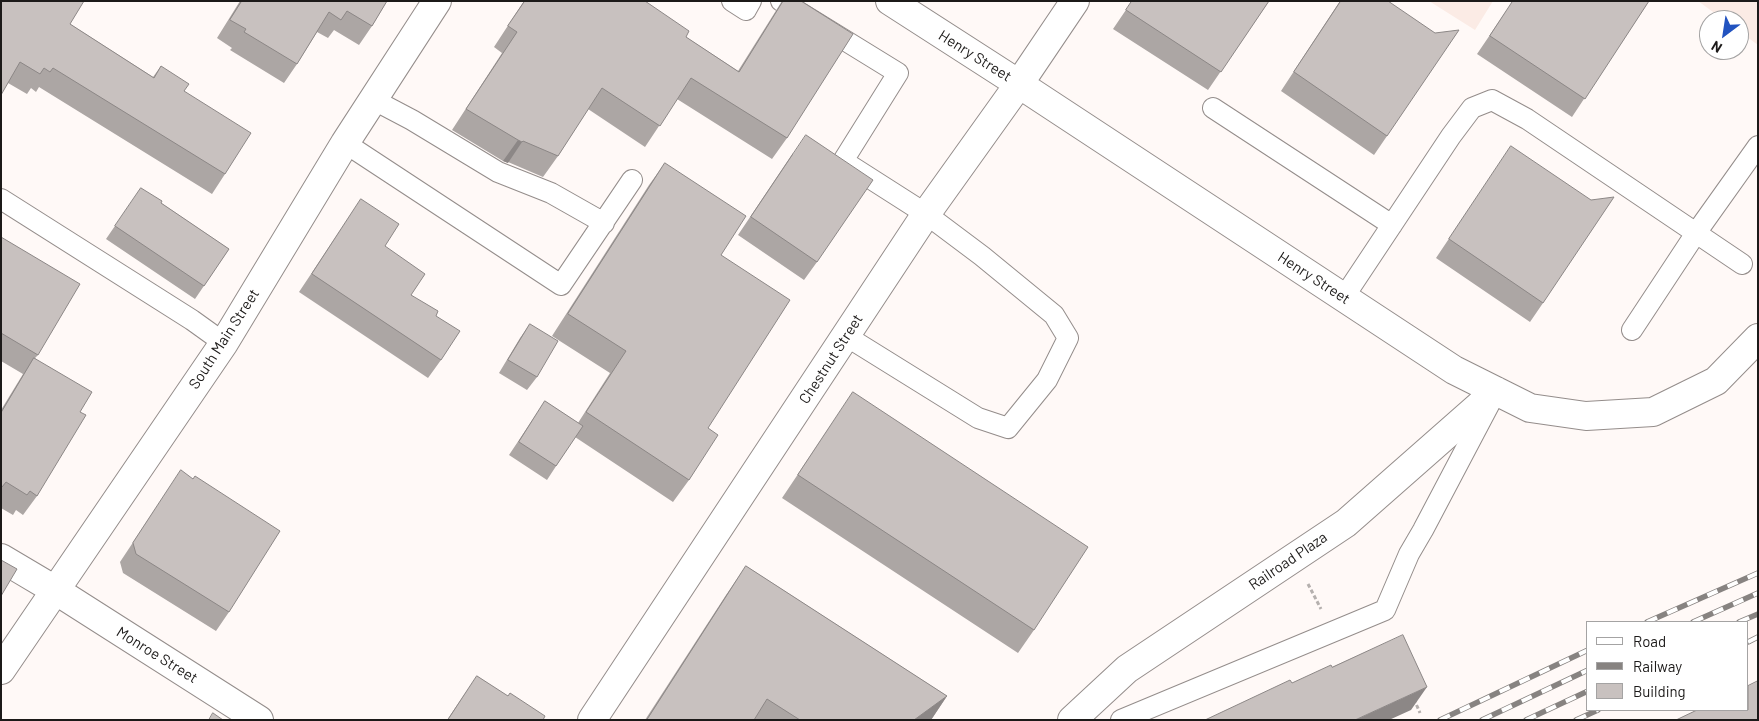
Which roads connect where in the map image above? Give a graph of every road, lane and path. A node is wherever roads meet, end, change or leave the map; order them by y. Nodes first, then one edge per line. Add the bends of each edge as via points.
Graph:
1 (436, 1) edge
2 (732, 1) edge
3 (751, 1) edge
4 (781, 1) edge
5 (890, 1) edge
6 (1075, 1) edge
7 (1019, 84) junction
8 (374, 100) junction
9 (1213, 108) dead end
10 (345, 143) junction
11 (1758, 146) edge
12 (632, 180) dead end
13 (1, 199) edge
14 (926, 214) junction
15 (604, 223) junction
16 (1392, 225) junction
17 (1696, 232) junction
18 (1742, 264) dead end
19 (1344, 297) junction
20 (1632, 330) dead end
21 (846, 336) junction
22 (1758, 338) edge
23 (224, 343) junction
24 (1496, 391) junction
25 (1, 558) edge
26 (1305, 577) dead end
27 (55, 590) junction
28 (1321, 611) dead end
29 (1, 670) edge
30 (1414, 697) edge
31 (1420, 713) edge
32 (259, 720) edge
33 (592, 720) edge
34 (1072, 720) edge
35 (1121, 720) edge

1 - 8 street, South Main Street
2 - 3 lane via 746,10
4 - 14 lane via 898,73 843,161
5 - 7 street, Henry Street
6 - 7 street, Chestnut Street
7 - 14 street, Chestnut Street
7 - 19 street, Henry Street
8 - 10 street, South Main Street
8 - 15 lane via 498,172 551,193
9 - 16 lane
10 - 15 lane via 562,285
10 - 23 street, South Main Street
11 - 17 lane
12 - 15 lane
13 - 23 lane
14 - 21 street, Chestnut Street
14 - 21 lane via 1054,315 1068,338 1047,380 1008,428 978,418
16 - 17 lane via 1472,108 1492,100 1527,119
16 - 19 lane
17 - 18 lane
17 - 20 lane
19 - 24 street, Henry Street via 1454,370
21 - 33 street, Chestnut Street
22 - 24 street, Henry Street via 1716,381 1653,412 1586,416 1530,408
23 - 27 street, South Main Street
24 - 34 street, Railroad Plaza via 1346,523 1127,669
24 - 35 lane via 1409,554 1385,610
25 - 27 street, Monroe Street
26 - 28 path
27 - 29 street, South Main Street
27 - 32 street, Monroe Street
30 - 31 path

